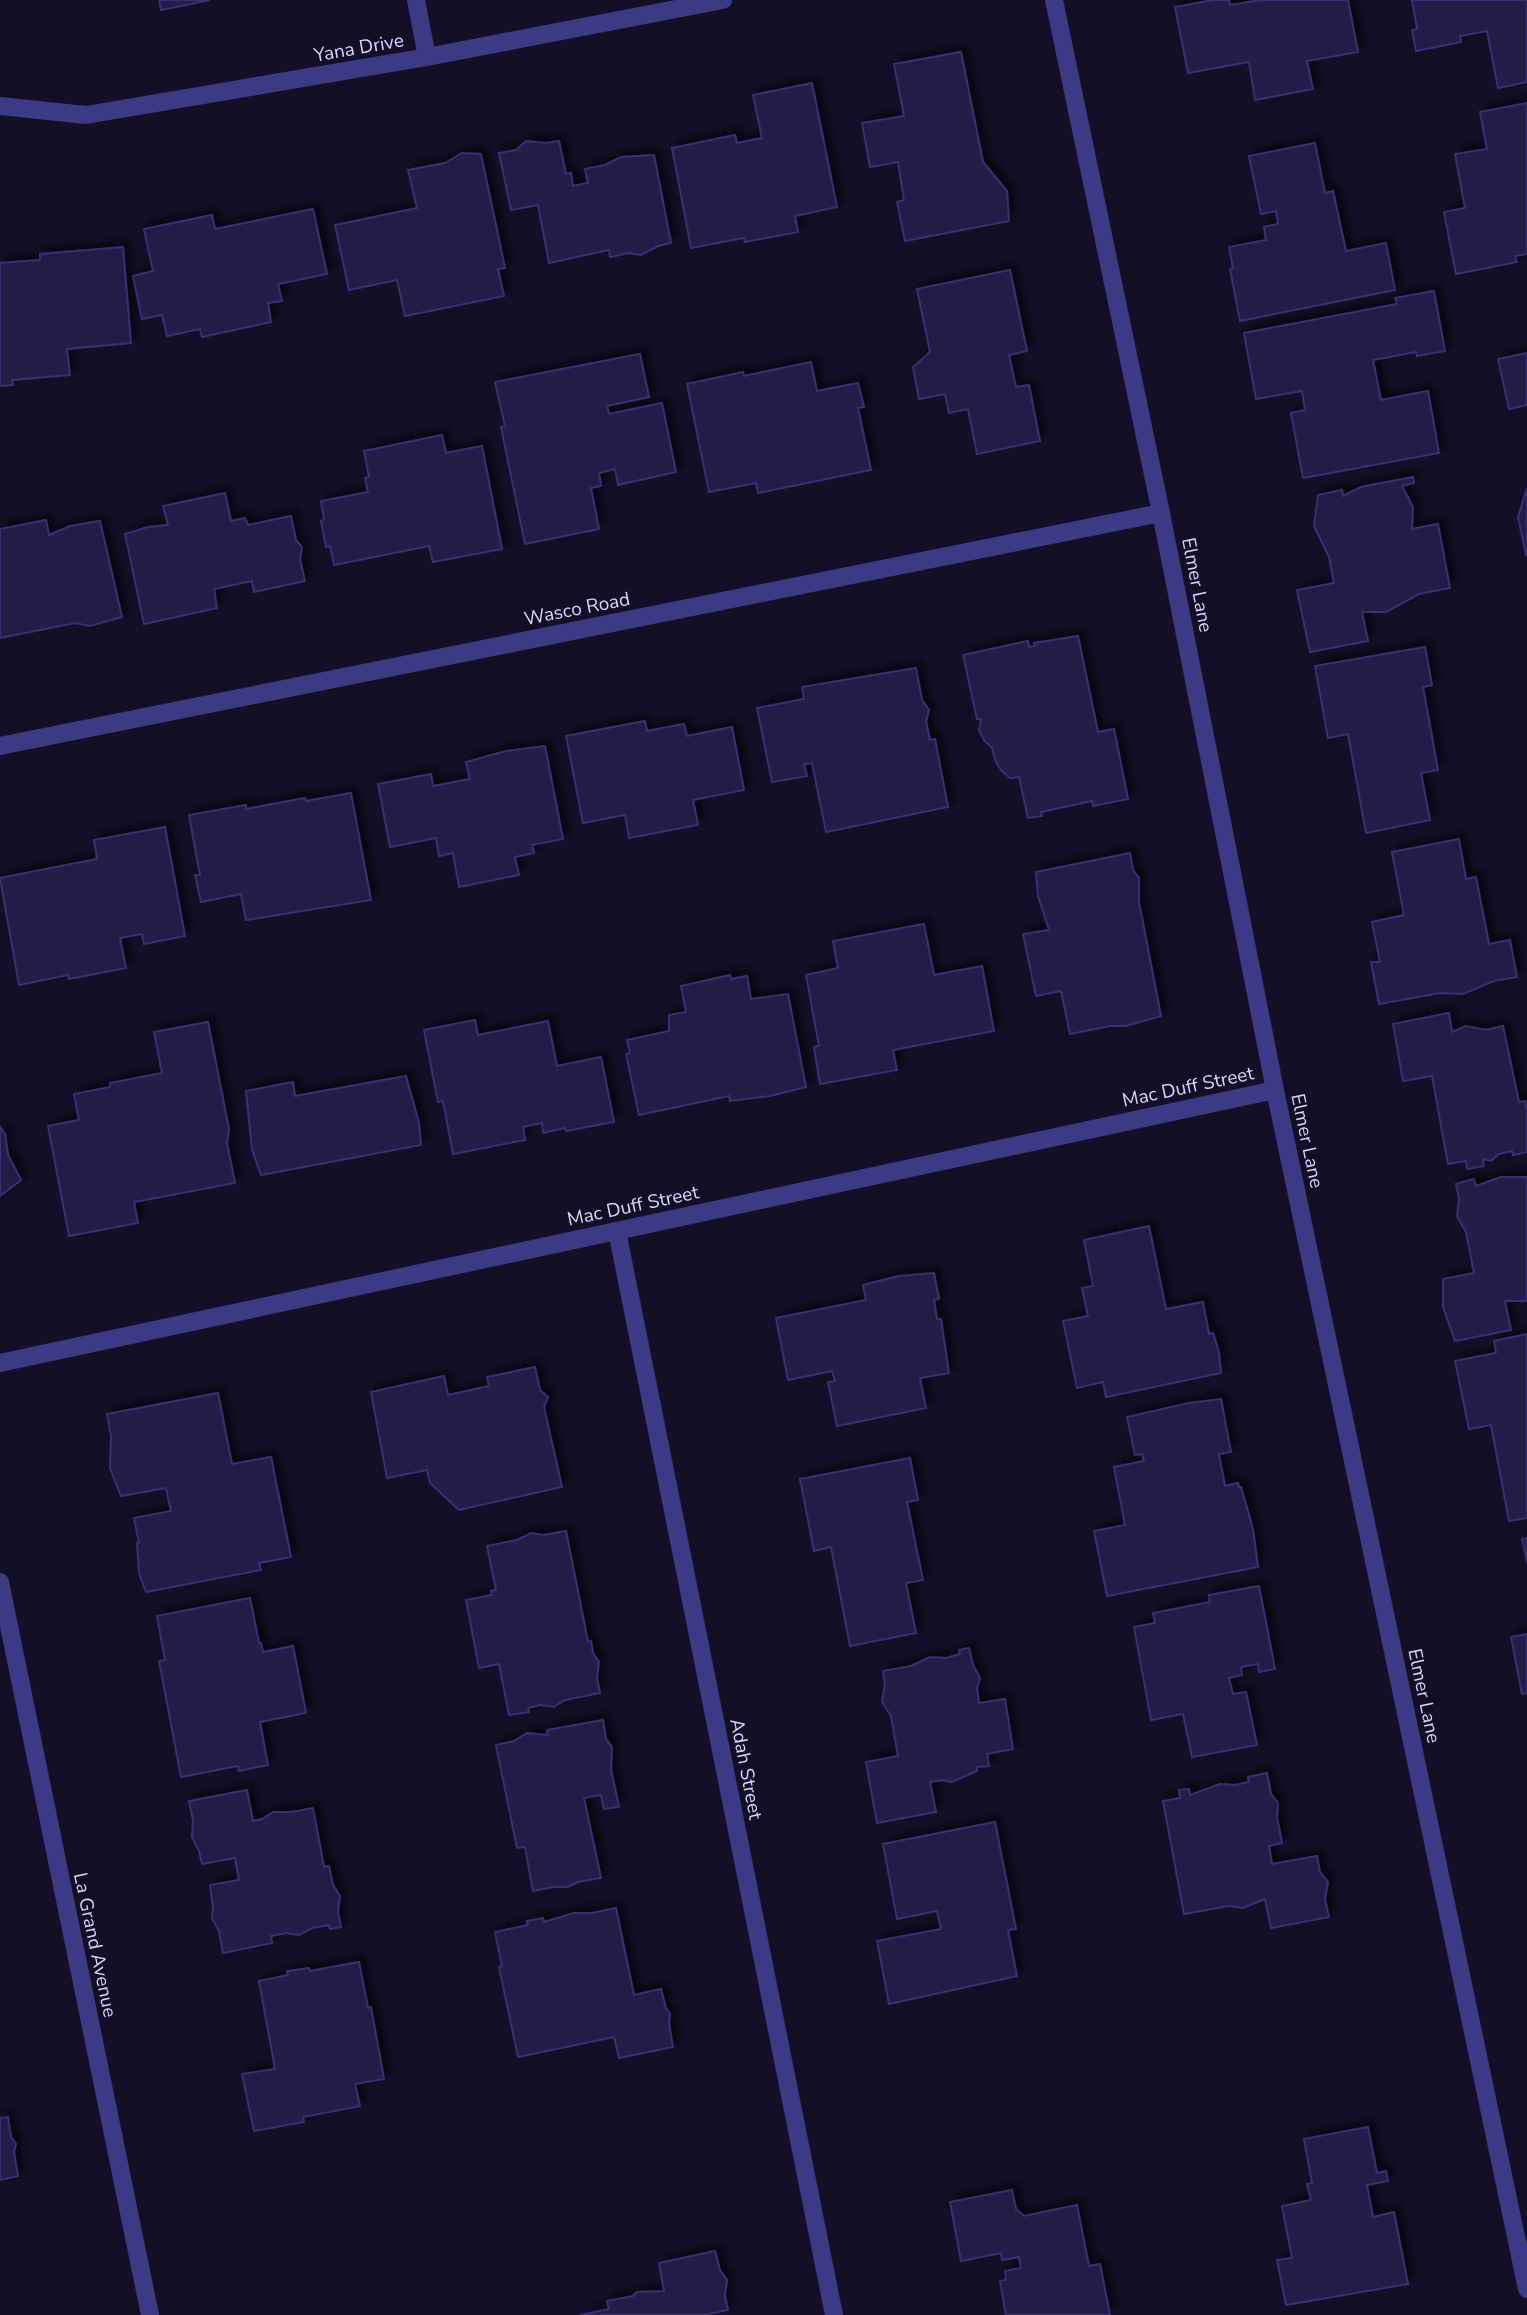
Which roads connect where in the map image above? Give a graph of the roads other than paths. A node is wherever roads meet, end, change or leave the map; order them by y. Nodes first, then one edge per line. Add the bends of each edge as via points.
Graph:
1 (416, 0) edge
2 (723, 0) edge
3 (1054, 0) edge
4 (427, 57) junction
5 (0, 106) edge
6 (1161, 513) junction
7 (0, 746) edge
8 (1275, 1090) junction
9 (617, 1231) junction
10 (0, 1363) edge
11 (0, 1583) edge
12 (1527, 2289) edge
13 (150, 2315) edge
14 (834, 2315) edge

1 - 4 street
2 - 4 street, Yana Drive
3 - 6 street, Elmer Lane
4 - 5 street, Yana Drive via 86,115
6 - 7 street, Wasco Road
6 - 8 street, Elmer Lane
8 - 9 street, Mac Duff Street
8 - 12 street, Elmer Lane
9 - 10 street, Mac Duff Street
9 - 14 street, Adah Street
11 - 13 street, La Grand Avenue

